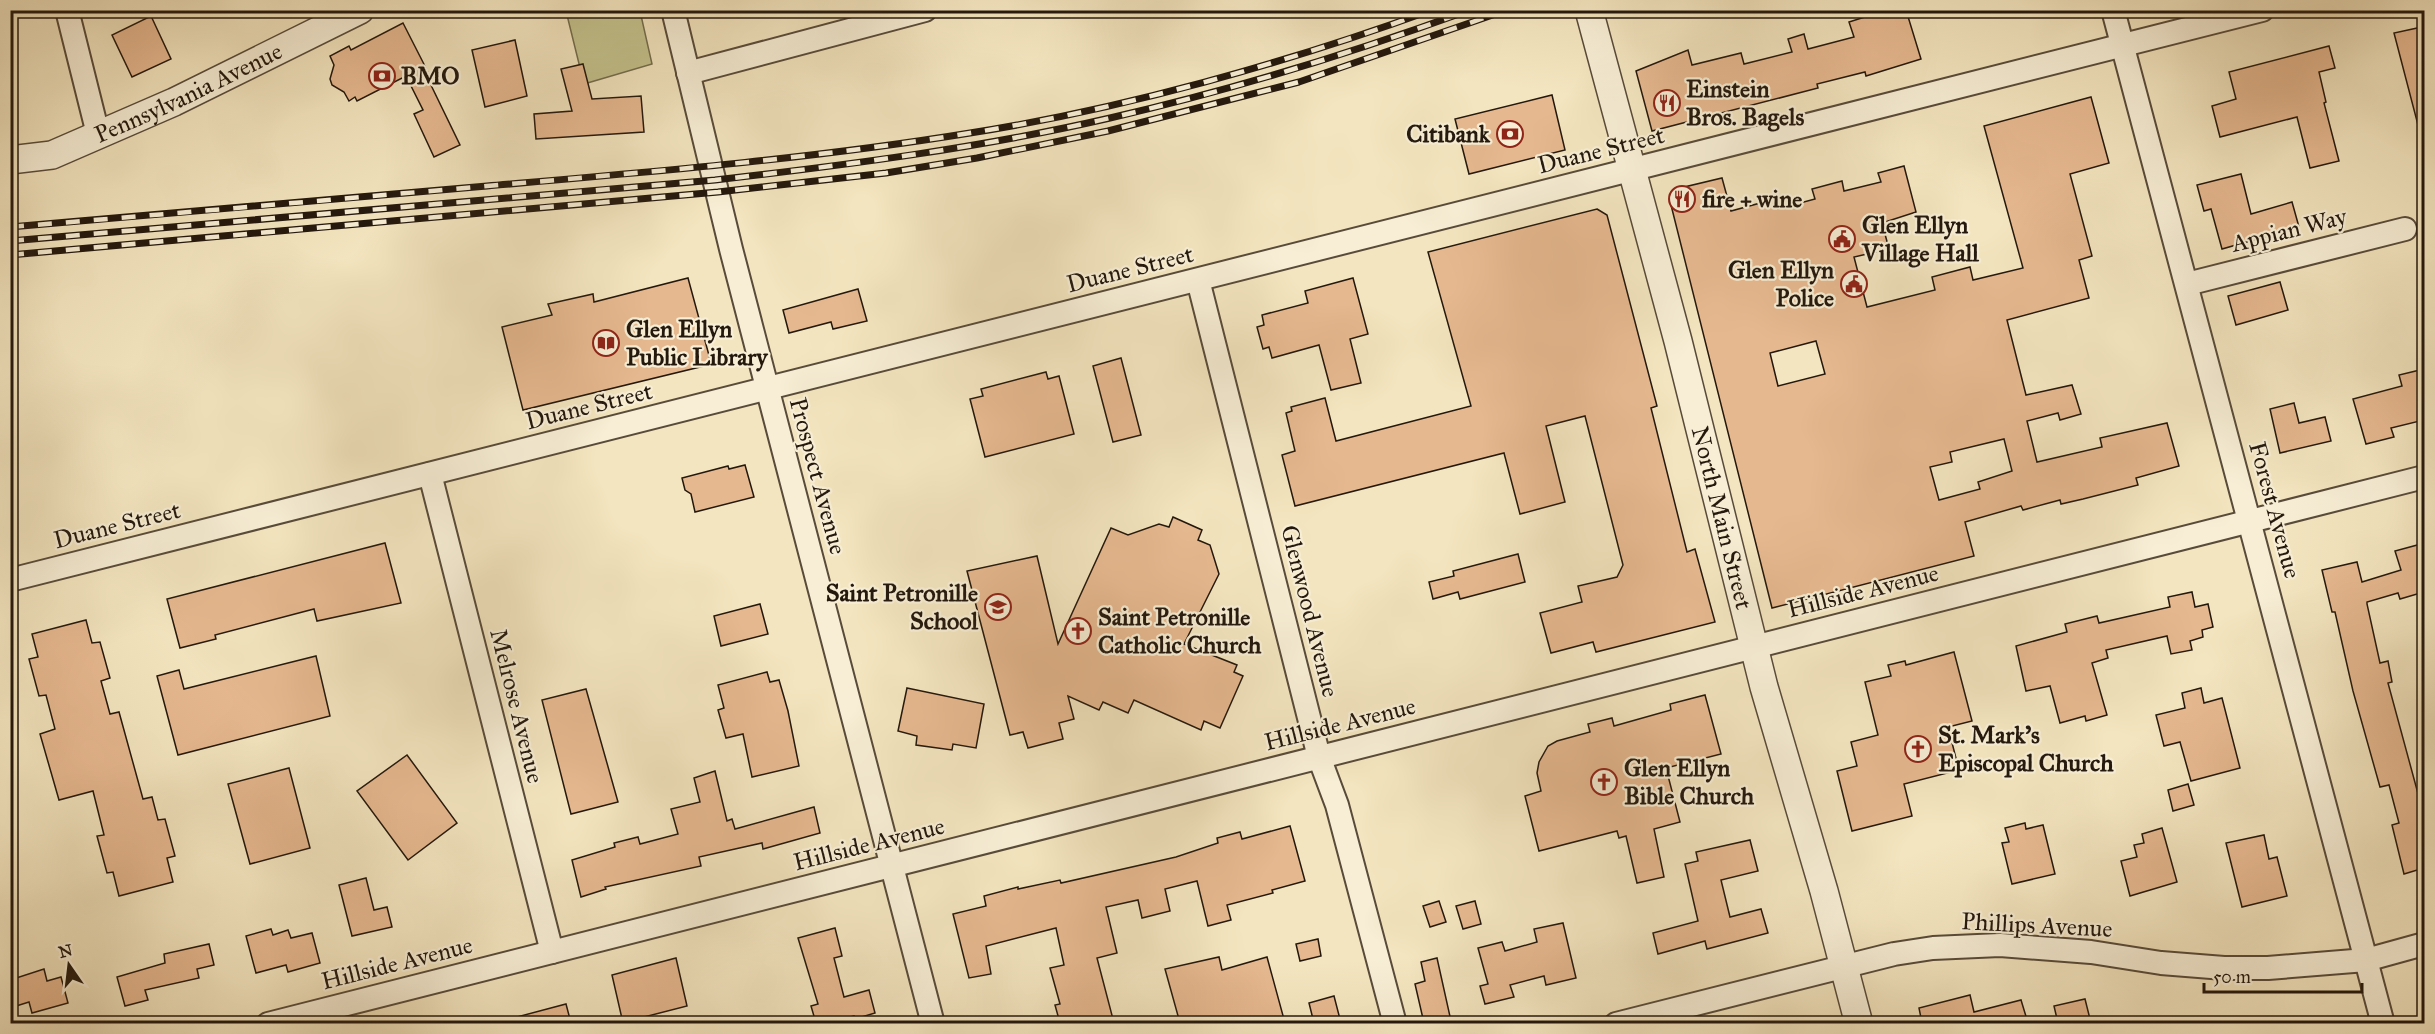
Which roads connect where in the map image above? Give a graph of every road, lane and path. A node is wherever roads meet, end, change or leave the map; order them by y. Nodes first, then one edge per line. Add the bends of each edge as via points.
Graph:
1 (67, 10) edge
2 (360, 10) edge
3 (673, 10) edge
4 (925, 10) edge
5 (1589, 10) edge
6 (2113, 10) edge
7 (2262, 10) edge
8 (2123, 46) junction
9 (688, 73) junction
10 (98, 134) junction
11 (10, 160) edge
12 (1630, 169) junction
13 (2405, 229) dead end
14 (1198, 280) junction
15 (2187, 284) junction
16 (768, 388) junction
17 (430, 474) junction
18 (2424, 477) edge
19 (2249, 521) junction
20 (10, 580) edge
21 (1754, 646) junction
22 (1319, 757) junction
23 (891, 866) junction
24 (2424, 944) edge
25 (552, 952) junction
26 (2366, 960) junction
27 (1844, 966) junction
28 (268, 1023) edge
29 (933, 1023) edge
30 (1395, 1023) edge
31 (1616, 1023) edge
32 (1859, 1023) edge
33 (2383, 1023) edge

1 - 10 street
2 - 10 street, Pennsylvania Avenue via 174,102
3 - 9 street, Prospect Avenue
4 - 9 street
5 - 12 street, North Main Street
6 - 8 street, Forest Avenue
7 - 8 street, Duane Street
8 - 12 street, Duane Street
8 - 15 street, Forest Avenue
9 - 16 street, Prospect Avenue
10 - 11 street, Pennsylvania Avenue via 52,155
12 - 14 street, Duane Street
12 - 21 street, North Main Street via 1678,341
13 - 15 street, Appian Way
14 - 16 street, Duane Street
14 - 22 street, Glenwood Avenue
15 - 19 street, Forest Avenue
16 - 17 street, Duane Street
16 - 23 street, Prospect Avenue
17 - 20 street, Duane Street
17 - 25 street, Melrose Avenue
18 - 19 street, Hillside Avenue
19 - 21 street, Hillside Avenue
19 - 26 street, Forest Avenue
21 - 22 street, Hillside Avenue
21 - 27 street, North Main Street
22 - 23 street, Hillside Avenue
22 - 30 street, Glenwood Avenue via 1337,805
23 - 25 street, Hillside Avenue
23 - 29 street, Prospect Avenue
24 - 26 street, Phillips Avenue
25 - 28 street, Hillside Avenue
26 - 27 street, Phillips Avenue via 2224,968 2091,952 1975,945 1904,953
26 - 33 street, Forest Avenue
27 - 31 street, Phillips Avenue
27 - 32 street, North Main Street

